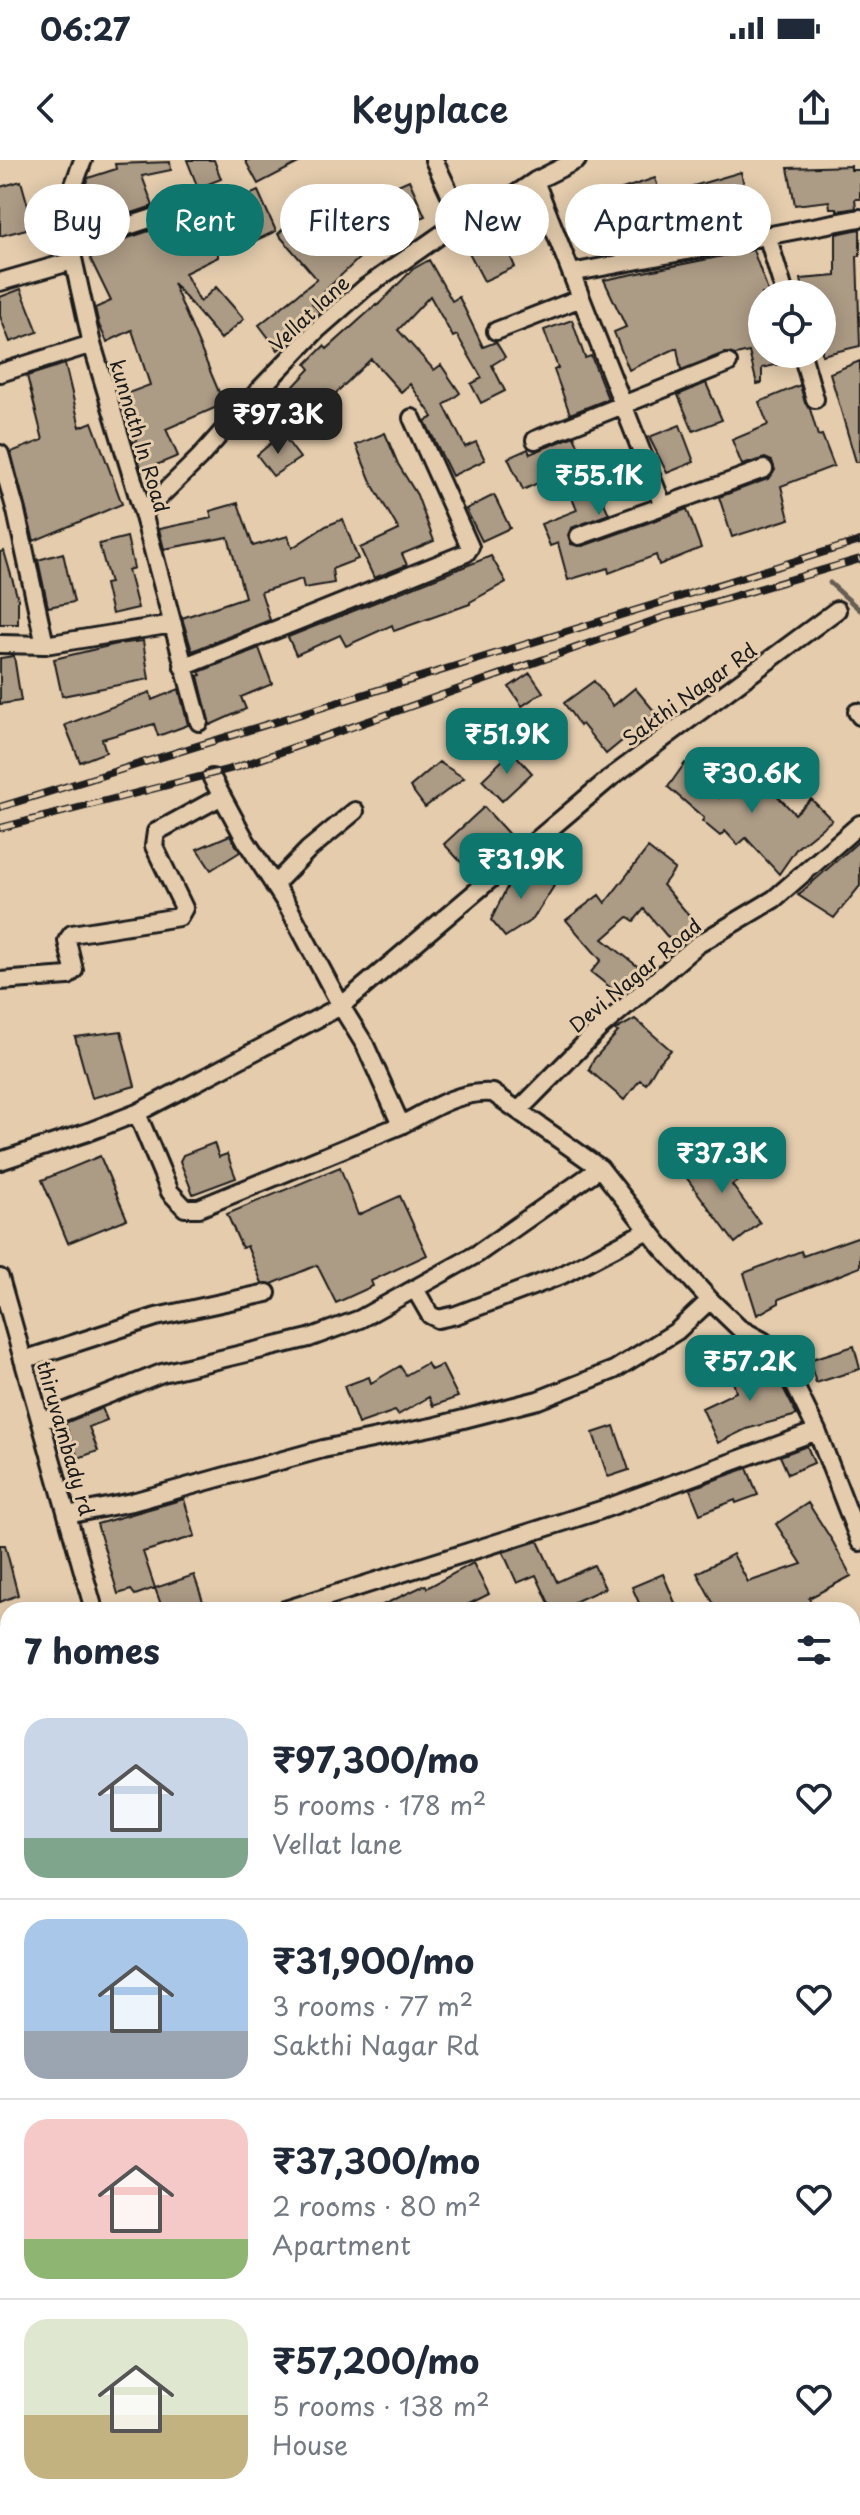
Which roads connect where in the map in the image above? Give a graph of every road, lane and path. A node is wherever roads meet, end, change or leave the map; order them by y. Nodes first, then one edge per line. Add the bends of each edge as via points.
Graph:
1 (83, 160) edge
2 (434, 160) edge
3 (577, 160) edge
4 (535, 181) junction
5 (74, 184) edge
6 (445, 184) edge
7 (531, 184) edge
8 (860, 218) edge
9 (771, 234) edge
10 (435, 238) edge
11 (771, 248) edge
12 (65, 256) edge
13 (73, 256) edge
14 (659, 256) edge
15 (571, 273) junction
16 (781, 280) edge
17 (0, 282) edge
18 (581, 298) junction
19 (496, 331) dead end
20 (92, 344) junction
21 (728, 363) dead end
22 (806, 368) edge
23 (0, 373) edge
24 (815, 399) dead end
25 (623, 405) junction
26 (412, 418) dead end
27 (535, 440) dead end
28 (0, 454) edge
29 (764, 469) dead end
30 (663, 506) junction
31 (143, 513) junction
32 (579, 536) dead end
33 (837, 610) dead end
34 (173, 624) junction
35 (0, 644) edge
36 (45, 645) junction
37 (183, 667) junction
38 (199, 722) dead end
39 (212, 778) dead end
40 (222, 796) junction
41 (355, 811) dead end
42 (860, 824) edge
43 (274, 885) junction
44 (0, 981) edge
45 (341, 1006) junction
46 (519, 1110) junction
47 (137, 1113) junction
48 (401, 1125) junction
49 (0, 1161) edge
50 (600, 1168) junction
51 (648, 1230) junction
52 (0, 1278) edge
53 (415, 1289) junction
54 (267, 1293) dead end
55 (710, 1300) junction
56 (23, 1360) junction
57 (41, 1421) junction
58 (817, 1431) junction
59 (67, 1515) junction
60 (860, 1542) edge
61 (92, 1602) edge
62 (310, 1602) edge

1 - 5 street, kunnath ln Road
2 - 6 street
3 - 4 street, Vellat lane
4 - 7 street, Vellat lane
4 - 15 street
8 - 9 street
10 - 31 street, Vellat lane via 317,330
11 - 16 street
12 - 17 street
13 - 20 street, kunnath ln Road
14 - 15 street
15 - 18 street
18 - 19 street
18 - 25 street
20 - 23 street
20 - 31 street, kunnath ln Road
21 - 25 street
22 - 24 street
25 - 27 street
25 - 30 street
26 - 37 street via 470,547 466,553
28 - 36 street
29 - 30 street
30 - 32 street
31 - 34 street, kunnath ln Road
33 - 45 street, Sakthi Nagar Rd via 610,778
34 - 36 street
34 - 37 street, kunnath ln Road
35 - 36 street
37 - 38 street, kunnath ln Road
39 - 40 street
40 - 43 street
40 - 44 street via 156,832 154,846 184,908 179,917 72,934 67,941 74,970 68,976
41 - 43 street
42 - 46 street, Devi Nagar Road via 774,899 697,945 600,1028
43 - 45 street
45 - 47 street, Sakthi Nagar Rd
45 - 48 street
46 - 48 street via 480,1091
46 - 50 street
47 - 48 street via 170,1192 185,1208 199,1208
47 - 49 street, Sakthi Nagar Rd
50 - 51 street
50 - 53 street via 477,1254
51 - 53 street via 562,1275 456,1315 430,1315
51 - 55 street
52 - 56 street, thiruvambady rd
53 - 57 street via 360,1319 309,1338 162,1373
54 - 56 street via 156,1317
55 - 58 street via 739,1328 780,1355
55 - 59 street via 677,1331 614,1370 538,1400
56 - 57 street, thiruvambady rd
57 - 59 street, thiruvambady rd
58 - 60 street
58 - 62 street via 601,1510
59 - 61 street, thiruvambady rd

